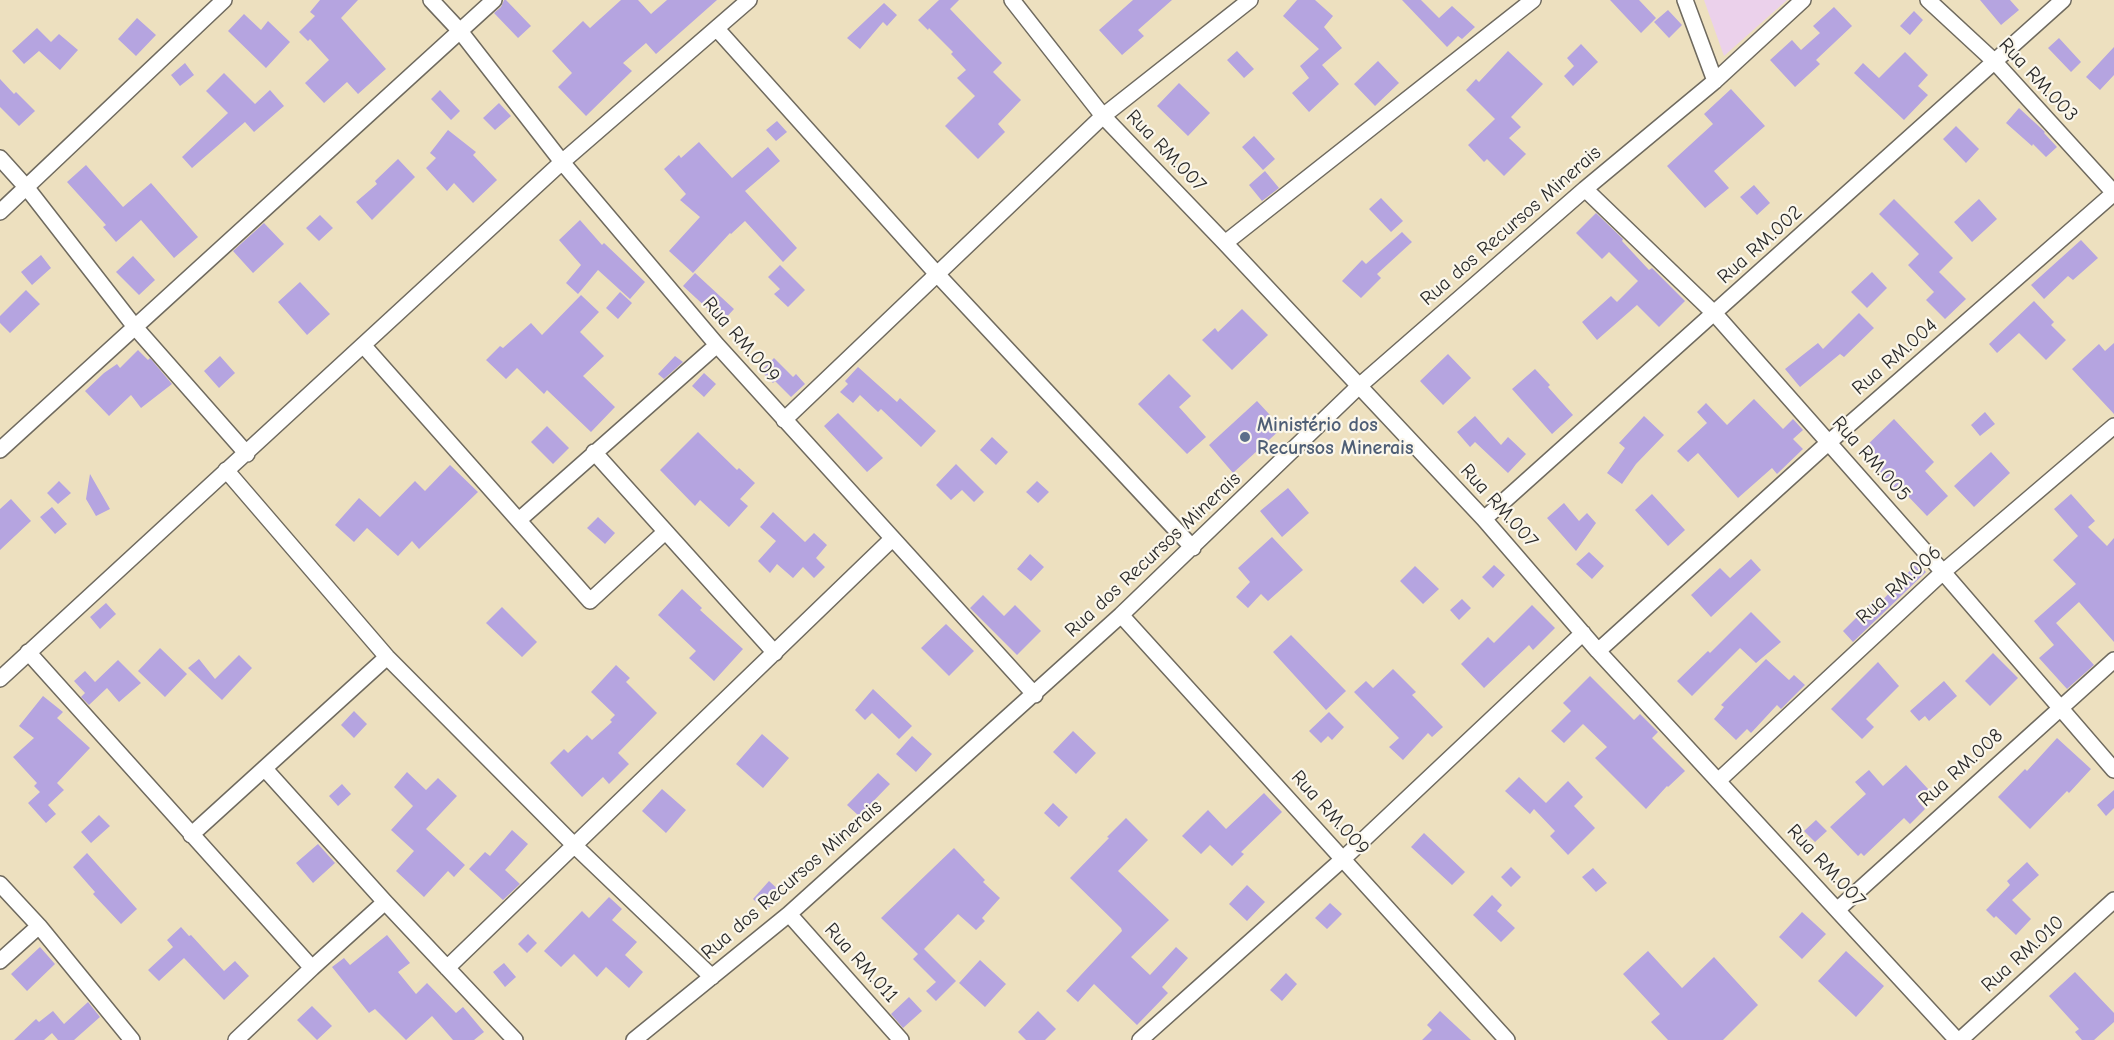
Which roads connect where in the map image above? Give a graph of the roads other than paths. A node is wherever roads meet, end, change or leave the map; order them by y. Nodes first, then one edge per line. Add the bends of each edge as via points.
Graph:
1 (224, 0) edge
2 (431, 0) edge
3 (494, 0) edge
4 (749, 0) edge
5 (1012, 0) edge
6 (1250, 0) edge
7 (1533, 0) edge
8 (1685, 0) edge
9 (1803, 0) edge
10 (1928, 0) edge
11 (2063, 0) edge
12 (717, 29) junction
13 (460, 31) junction
14 (1994, 61) junction
15 (1715, 81) junction
16 (1103, 116) junction
17 (0, 158) edge
18 (562, 162) junction
19 (27, 188) junction
20 (1585, 189) junction
21 (2114, 193) edge
22 (0, 212) edge
23 (1225, 243) junction
24 (936, 273) junction
25 (1714, 314) junction
26 (135, 327) junction
27 (363, 345) junction
28 (717, 345) junction
29 (1358, 387) junction
30 (784, 420) junction
31 (2114, 426) edge
32 (1828, 443) junction
33 (0, 450) edge
34 (594, 452) junction
35 (247, 454) junction
36 (226, 471) junction
37 (1484, 519) junction
38 (519, 520) junction
39 (665, 532) junction
40 (892, 539) junction
41 (1193, 548) junction
42 (1943, 572) junction
43 (1121, 615) junction
44 (1584, 633) junction
45 (1598, 651) junction
46 (28, 652) junction
47 (775, 653) junction
48 (387, 657) junction
49 (2114, 660) edge
50 (0, 679) edge
51 (1035, 695) junction
52 (2059, 708) junction
53 (265, 769) junction
54 (2114, 770) edge
55 (1719, 780) junction
56 (191, 835) junction
57 (575, 846) junction
58 (1344, 858) junction
59 (0, 884) edge
60 (2114, 900) edge
61 (385, 902) junction
62 (1837, 909) junction
63 (789, 914) junction
64 (39, 926) junction
65 (0, 961) edge
66 (312, 968) junction
67 (447, 968) junction
68 (712, 977) junction
69 (644, 1037) edge
70 (132, 1040) edge
71 (236, 1040) edge
72 (515, 1040) edge
73 (901, 1040) edge
74 (1140, 1040) edge
75 (1507, 1040) edge
76 (1958, 1040) edge

1 - 19 street
2 - 13 street, Rua RM.009
3 - 13 street
4 - 12 street
5 - 16 street, Rua RM.007
6 - 16 street
7 - 23 street
8 - 15 street
9 - 15 street, Rua dos Recursos Minerais
10 - 14 street, Rua RM.003
11 - 14 street, Rua RM.002
12 - 18 street
12 - 24 street
13 - 18 street, Rua RM.009
13 - 26 street
14 - 21 street, Rua RM.003
14 - 25 street, Rua RM.002
15 - 20 street, Rua dos Recursos Minerais
16 - 23 street, Rua RM.007
16 - 24 street
17 - 19 street
18 - 27 street
18 - 28 street, Rua RM.009
19 - 22 street
19 - 26 street
20 - 25 street, Rua RM.005
20 - 29 street, Rua dos Recursos Minerais
21 - 32 street, Rua RM.004
23 - 29 street, Rua RM.007
24 - 30 street
24 - 41 street
25 - 32 street, Rua RM.005
25 - 37 street, Rua RM.002
26 - 33 street
26 - 35 street
27 - 35 street
27 - 38 street
28 - 30 street, Rua RM.009
28 - 34 street
29 - 37 street, Rua RM.007
29 - 41 street, Rua dos Recursos Minerais
30 - 40 street, Rua RM.009
31 - 42 street, Rua RM.006
32 - 42 street, Rua RM.005
32 - 45 street, Rua RM.004
34 - 38 street
34 - 39 street
35 - 36 street
36 - 46 street
36 - 48 street
37 - 44 street, Rua RM.007
38 - 39 street via 590,601
39 - 47 street
40 - 47 street
40 - 51 street, Rua RM.009
41 - 43 street, Rua dos Recursos Minerais
42 - 52 street, Rua RM.005
42 - 55 street, Rua RM.006
43 - 51 street, Rua dos Recursos Minerais
43 - 58 street, Rua RM.009
44 - 45 street, Rua RM.007
44 - 58 street
45 - 55 street, Rua RM.007
46 - 50 street
46 - 56 street
47 - 57 street
48 - 53 street
48 - 57 street
49 - 52 street, Rua RM.008
51 - 63 street, Rua dos Recursos Minerais
52 - 54 street, Rua RM.005
52 - 62 street, Rua RM.008
53 - 56 street
53 - 61 street
55 - 62 street, Rua RM.007
56 - 66 street
57 - 67 street
57 - 68 street
58 - 74 street
58 - 75 street, Rua RM.009
59 - 64 street
60 - 76 street, Rua RM.010
61 - 66 street
61 - 67 street
62 - 76 street, Rua RM.007
63 - 68 street, Rua dos Recursos Minerais
63 - 73 street, Rua RM.011
64 - 65 street
64 - 70 street
66 - 71 street
67 - 72 street
68 - 69 street, Rua dos Recursos Minerais

